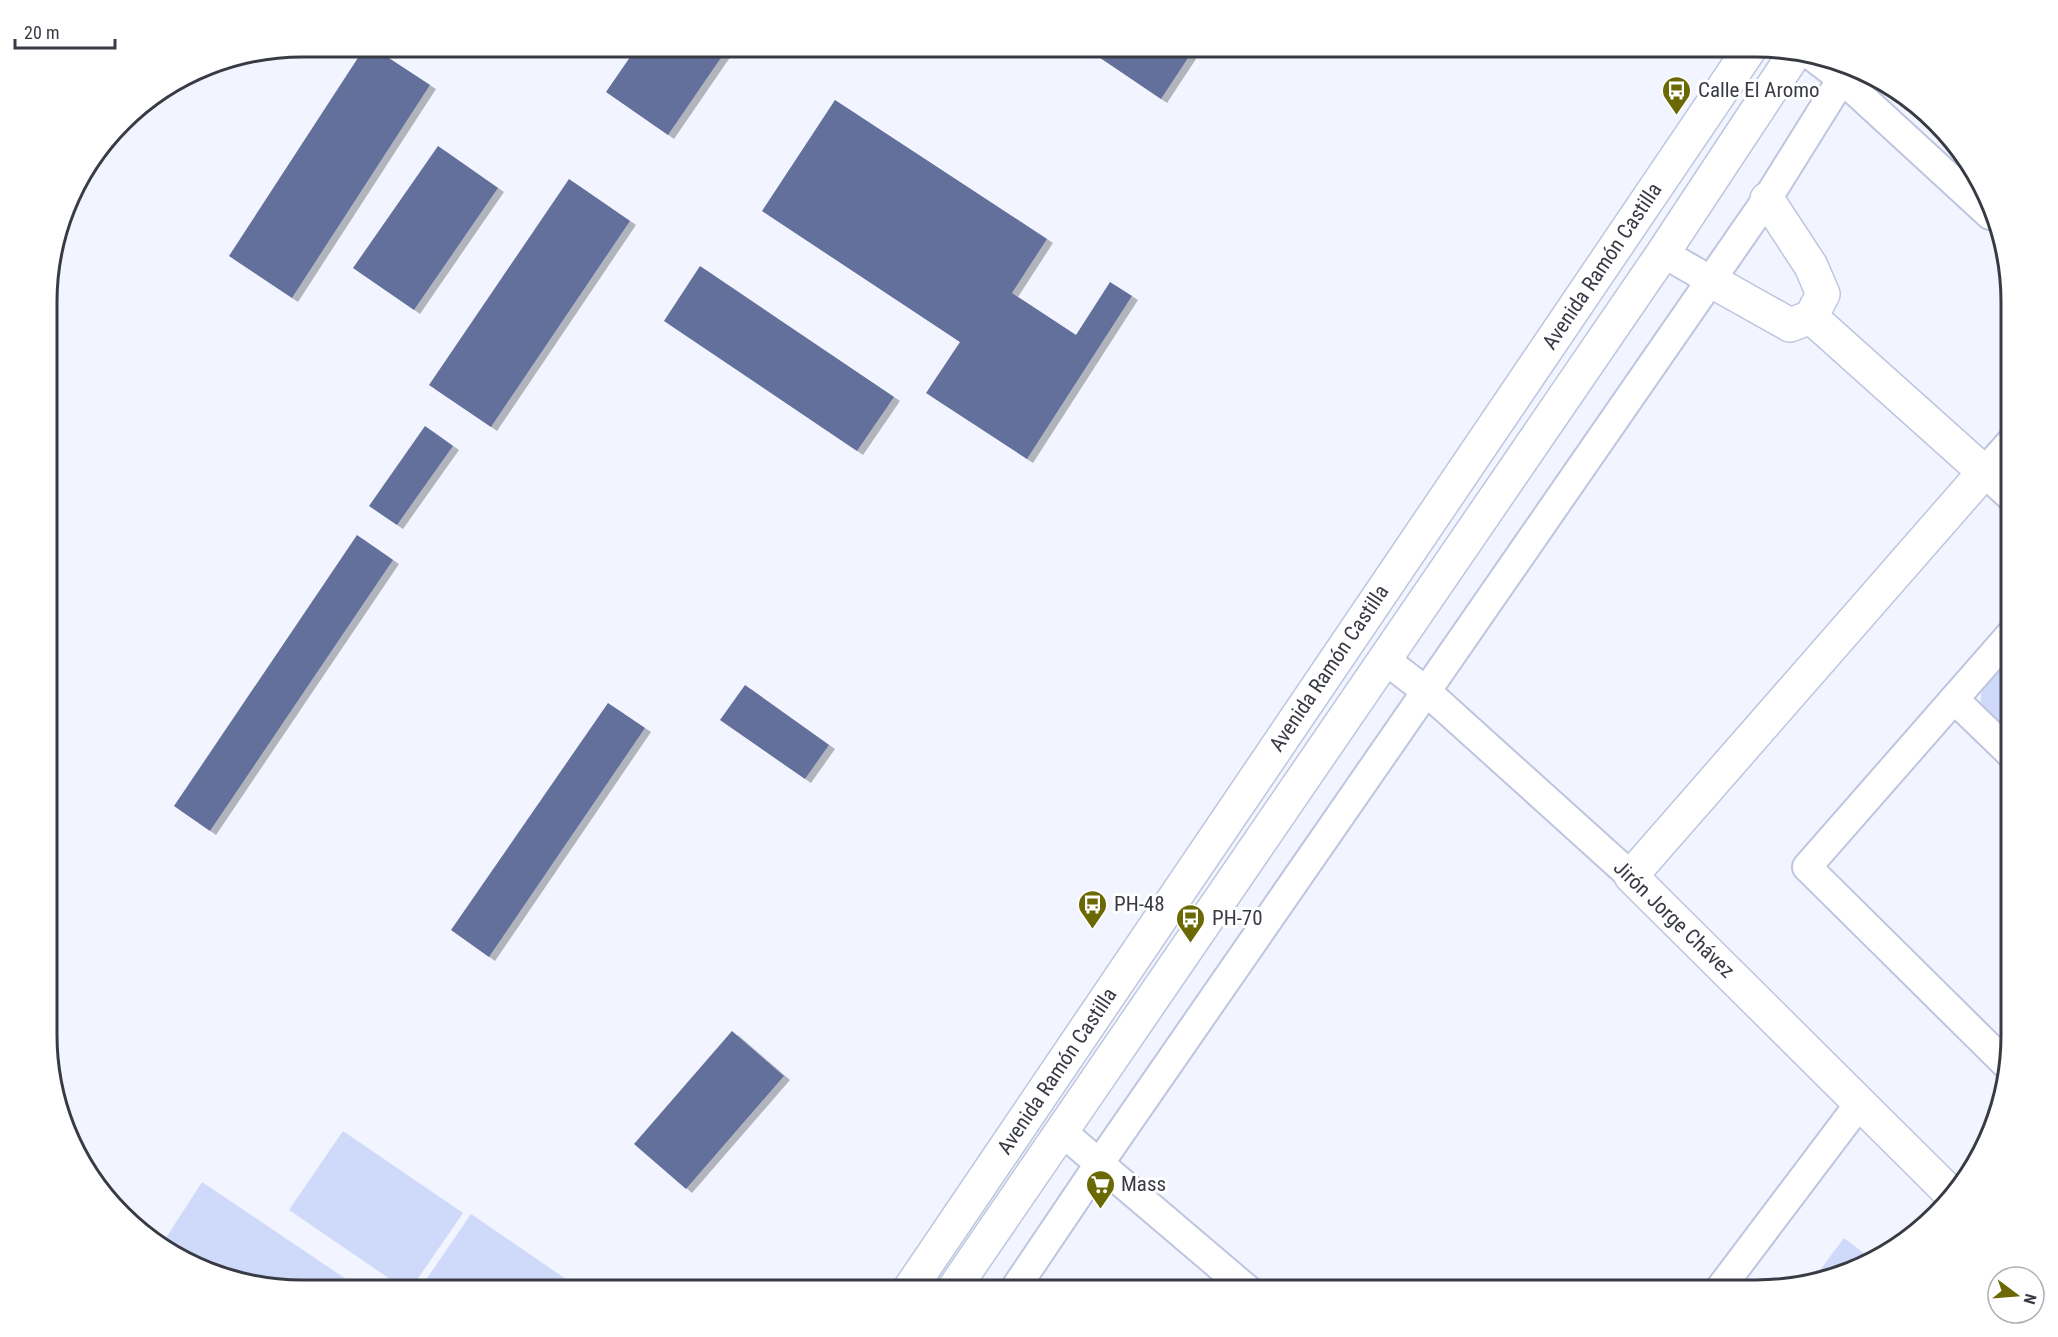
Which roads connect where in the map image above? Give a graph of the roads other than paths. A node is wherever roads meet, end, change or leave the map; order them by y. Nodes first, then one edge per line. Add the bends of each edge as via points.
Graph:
1 (1744, 57) edge
2 (1792, 60) edge
3 (1845, 74) edge
4 (1850, 76) edge
5 (1767, 199) junction
6 (1981, 206) edge
7 (1663, 253) junction
8 (1710, 280) junction
9 (1811, 317) junction
10 (2001, 453) edge
11 (1984, 472) junction
12 (2001, 488) edge
13 (2001, 645) edge
14 (1384, 660) junction
15 (1426, 691) junction
16 (1954, 699) junction
17 (2001, 744) edge
18 (1630, 876) junction
19 (2000, 1058) edge
20 (1860, 1103) junction
21 (1061, 1131) junction
22 (1099, 1164) junction
23 (1946, 1189) edge
24 (916, 1280) edge
25 (960, 1280) edge
26 (1021, 1280) edge
27 (1236, 1280) edge
28 (1727, 1280) edge

1 - 24 main road, Avenida Ramón Castilla
2 - 7 main road, Avenida Ramón Castilla
3 - 5 street
4 - 6 street
5 - 8 street
5 - 9 main road via 1811,266 1822,294
7 - 8 street
7 - 14 main road, Avenida Ramón Castilla
8 - 9 main road via 1790,325
8 - 15 street
9 - 11 main road
10 - 11 street
11 - 12 street
11 - 18 main road
13 - 16 street
14 - 15 street, Jirón Jorge Chávez
14 - 21 main road, Avenida Ramón Castilla
15 - 18 street, Jirón Jorge Chávez
15 - 22 street
16 - 17 street
16 - 19 street via 1807,867
18 - 20 main road, Jirón Jorge Chávez
20 - 23 main road, Jirón Jorge Chávez
20 - 28 street
21 - 22 street
21 - 25 main road, Avenida Ramón Castilla
22 - 26 street
22 - 27 street

